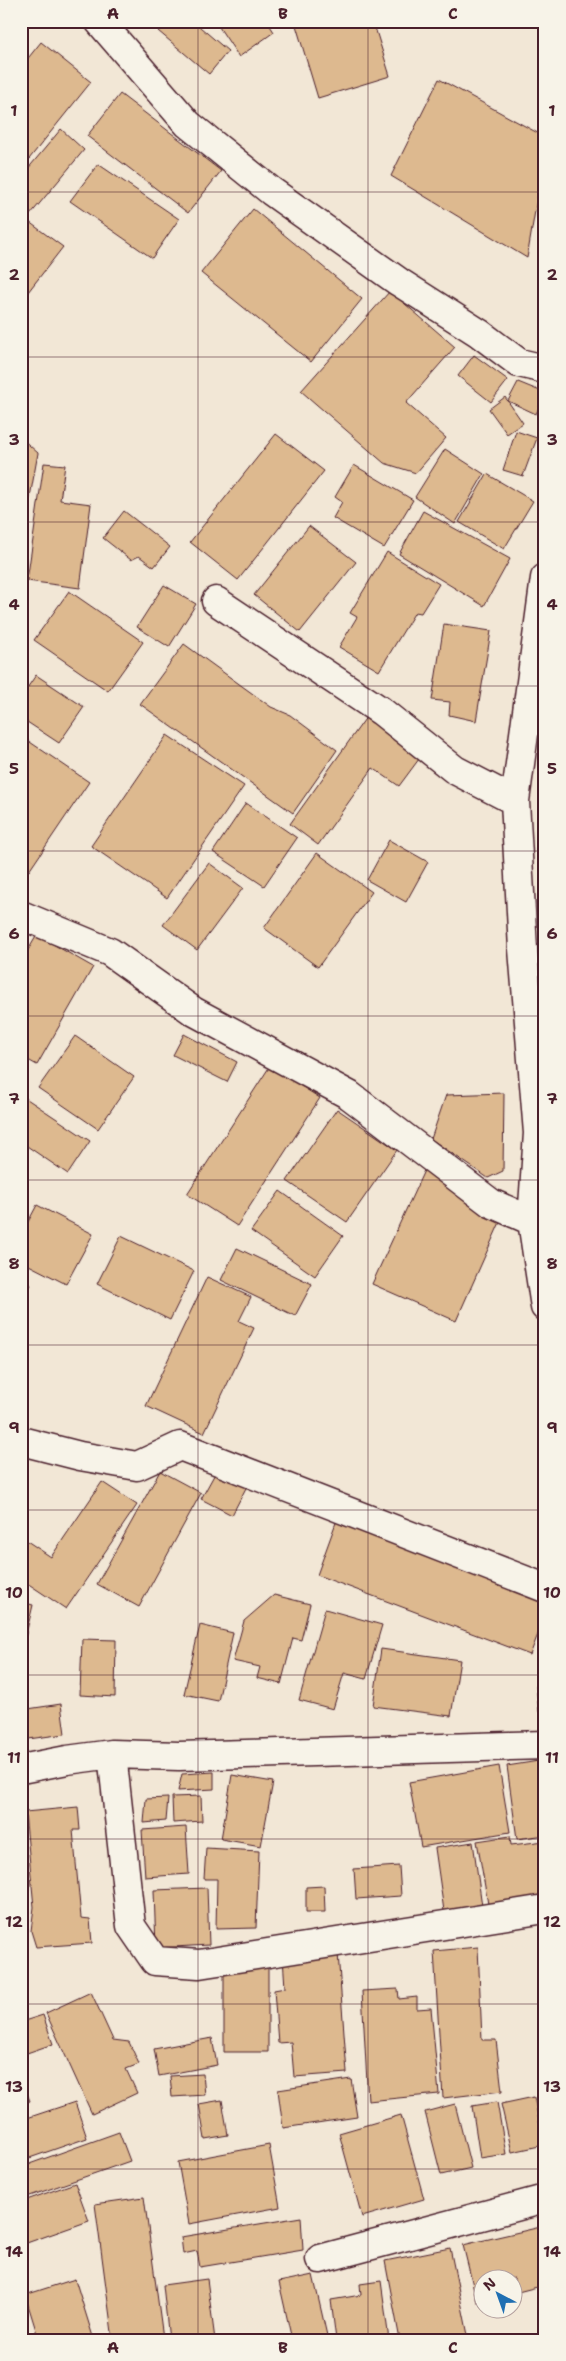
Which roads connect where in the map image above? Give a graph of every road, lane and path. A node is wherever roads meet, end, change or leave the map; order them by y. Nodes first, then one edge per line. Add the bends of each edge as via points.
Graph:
1 (99, 21) edge
2 (545, 369) edge
3 (545, 578) edge
4 (216, 601) dead end
5 (515, 801) junction
6 (21, 915) edge
7 (532, 1221) junction
8 (545, 1307) edge
9 (21, 1441) edge
10 (545, 1588) edge
11 (545, 1745) edge
12 (112, 1754) junction
13 (21, 1769) edge
14 (545, 1909) edge
15 (545, 2199) edge
16 (320, 2260) dead end

1 - 2 street via 188,124 270,191 519,363
3 - 5 street
4 - 5 street via 382,711 455,770
5 - 7 street via 538,1133
6 - 7 street via 110,952 193,1012 349,1095 490,1203
7 - 8 street
9 - 10 street via 137,1466 180,1446
11 - 12 street via 179,1756
12 - 13 street
12 - 14 street via 131,1926 155,1961 199,1964
15 - 16 street

